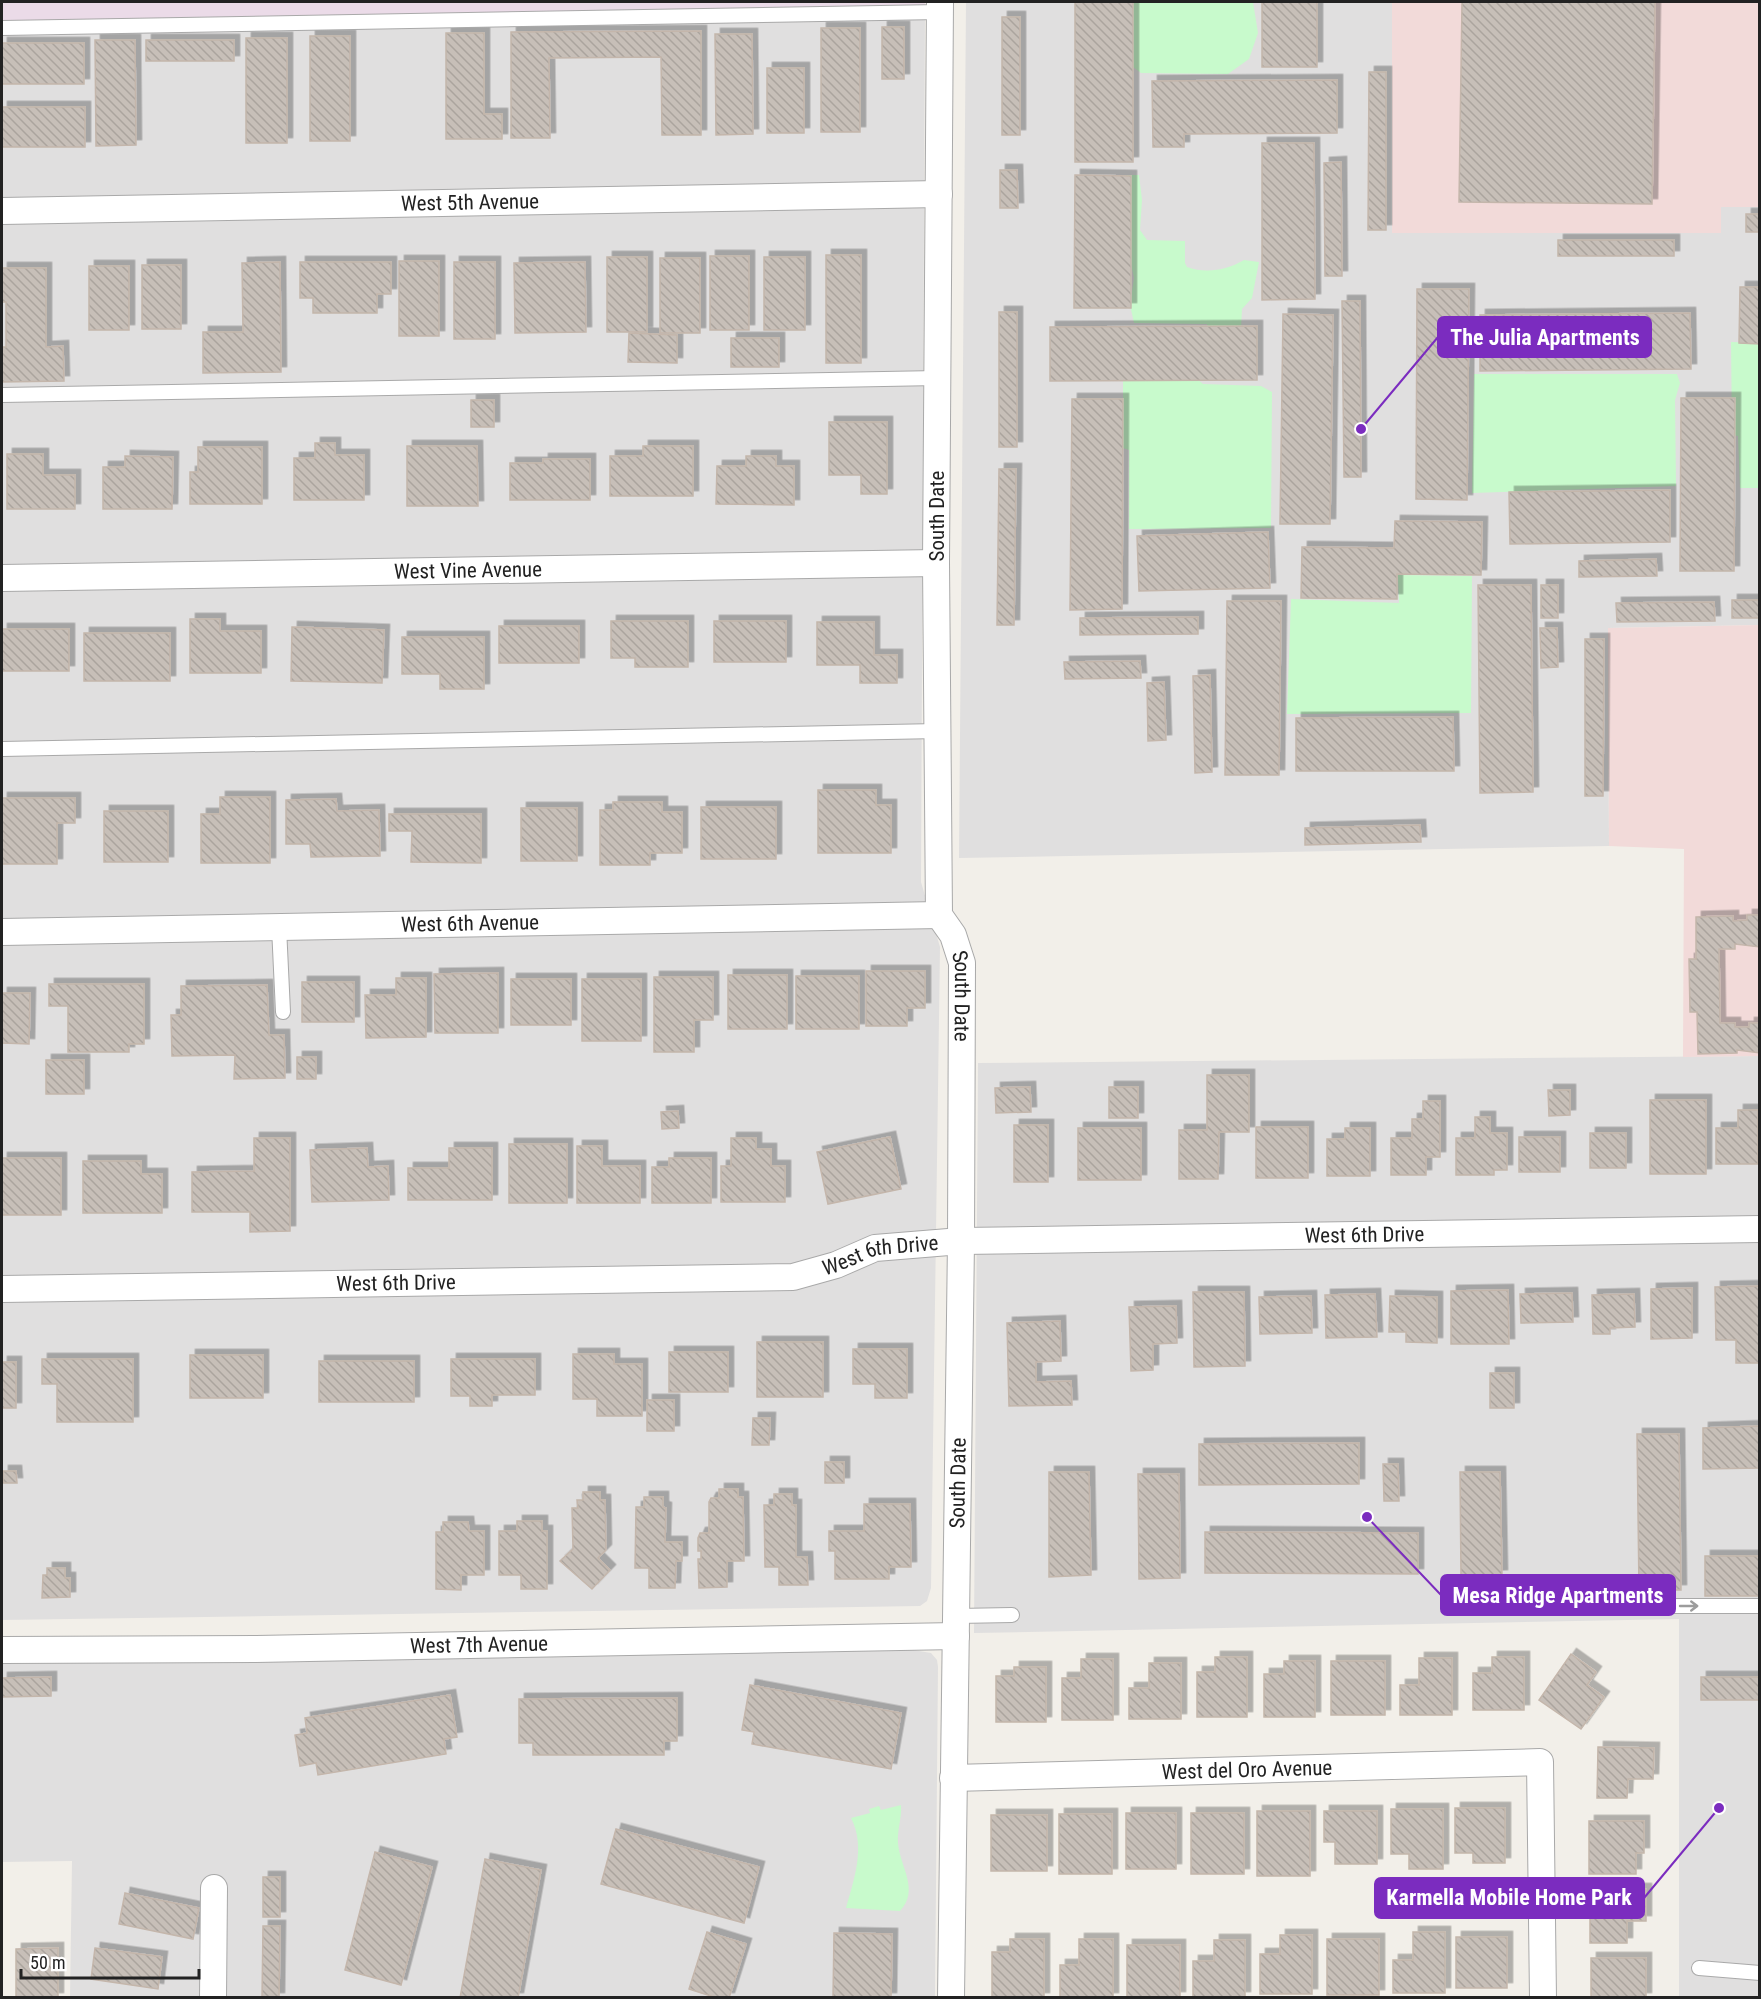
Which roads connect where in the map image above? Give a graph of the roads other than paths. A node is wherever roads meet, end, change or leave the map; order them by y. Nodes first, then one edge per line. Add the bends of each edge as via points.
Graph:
1 (940, 7) edge
2 (2, 28) edge
3 (939, 194) junction
4 (2, 211) edge
5 (938, 378) junction
6 (2, 395) edge
7 (936, 563) junction
8 (2, 578) edge
9 (938, 731) junction
10 (2, 749) edge
11 (939, 915) junction
12 (279, 927) junction
13 (2, 932) edge
14 (283, 1012) dead end
15 (1760, 1229) edge
16 (961, 1241) junction
17 (2, 1289) edge
18 (1609, 1606) dead end
19 (1760, 1606) edge
20 (1012, 1615) dead end
21 (956, 1626) junction
22 (2, 1650) edge
23 (953, 1778) junction
24 (214, 1888) dead end
25 (1699, 1968) dead end
26 (1760, 1973) edge
27 (213, 1998) edge
28 (951, 1998) edge
29 (1543, 1998) edge

1 - 2 lane
1 - 3 street, South Date
3 - 4 street, West 5th Avenue
3 - 5 street, South Date
5 - 6 lane
5 - 7 street, South Date
7 - 8 street, West Vine Avenue
7 - 9 street, South Date
9 - 10 lane
9 - 11 street, South Date
11 - 12 street, West 6th Avenue
11 - 16 street, South Date via 953,935 962,963
12 - 13 street, West 6th Avenue
12 - 14 lane
15 - 16 street, West 6th Drive
16 - 17 street, West 6th Drive via 875,1248 836,1265 793,1277
16 - 21 street, South Date
18 -> 19 lane
20 - 21 lane
21 - 22 street, West 7th Avenue via 256,1649
21 - 23 street, South Date
23 - 28 street, South Date
23 - 29 street, West del Oro Avenue via 1540,1762
24 - 27 street
25 - 26 lane

